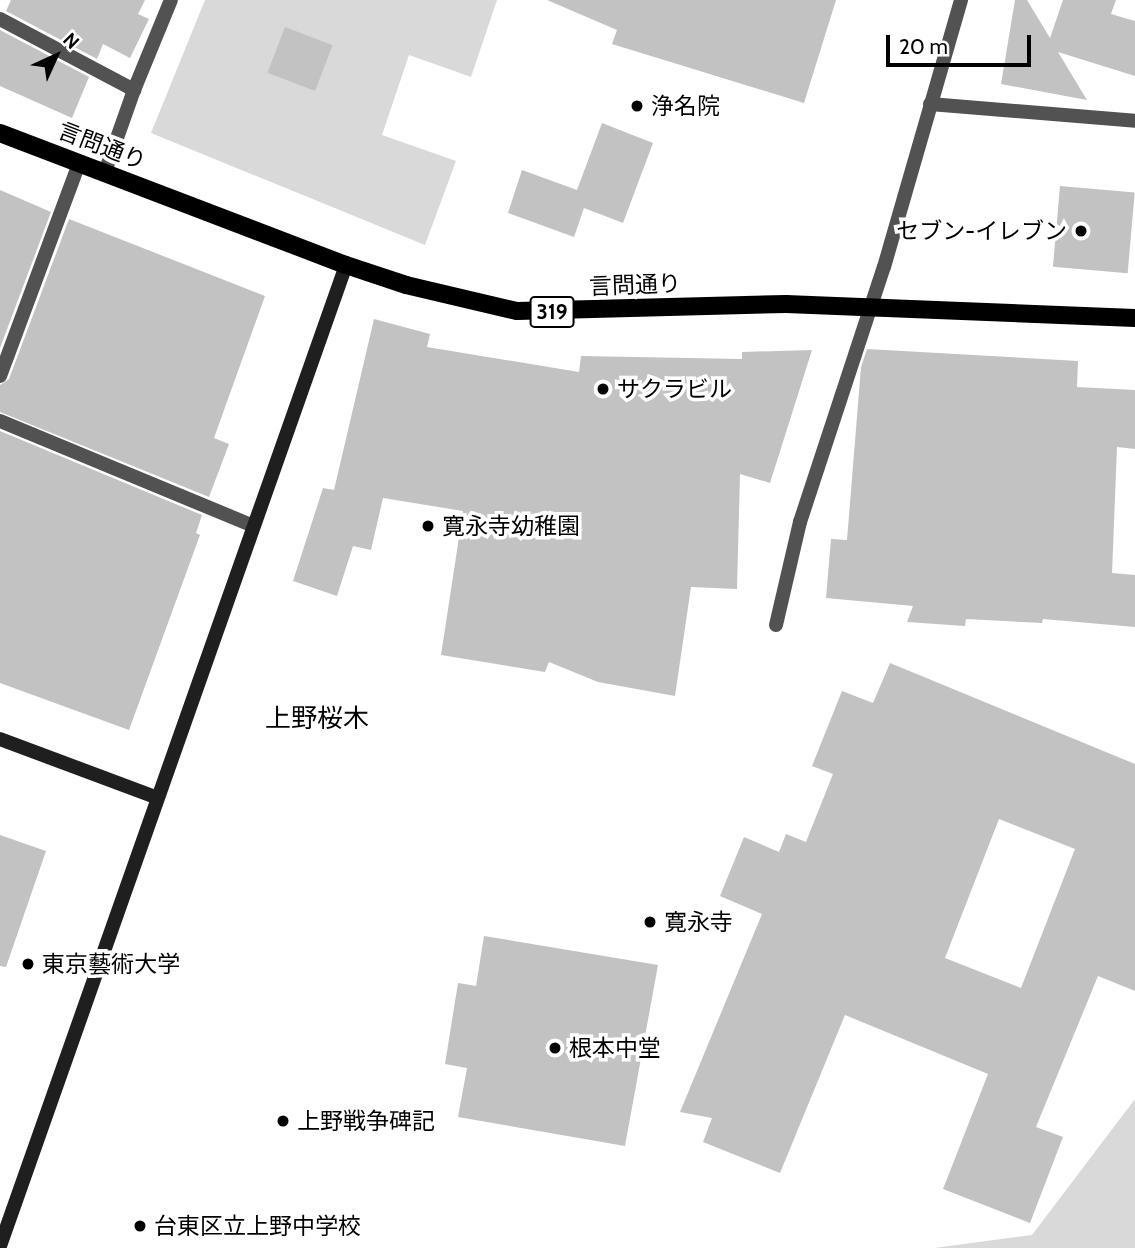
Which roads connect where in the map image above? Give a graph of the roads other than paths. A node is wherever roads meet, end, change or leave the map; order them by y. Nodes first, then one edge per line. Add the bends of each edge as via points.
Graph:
1 (171, 0) edge
2 (961, 0) edge
3 (0, 19) edge
4 (134, 90) junction
5 (930, 104) junction
6 (1135, 121) edge
7 (0, 133) edge
8 (79, 164) junction
9 (105, 172) junction
10 (346, 265) junction
11 (869, 306) junction
12 (1135, 318) edge
13 (0, 376) edge
14 (0, 421) edge
15 (253, 526) junction
16 (776, 625) dead end
17 (0, 739) edge
18 (155, 797) junction
19 (0, 1246) edge

1 - 4 street
2 - 5 street
3 - 4 street
4 - 9 street
5 - 6 street
5 - 11 street
7 - 8 main road, 言問通り / 319
8 - 9 main road, 言問通り / 319
8 - 13 street
9 - 10 main road, 言問通り / 319
10 - 11 main road, 言問通り / 319 via 406,285 517,311
10 - 15 street
11 - 12 main road, 言問通り / 319
11 - 16 street via 800,522
14 - 15 street
15 - 18 street
17 - 18 street
18 - 19 street

